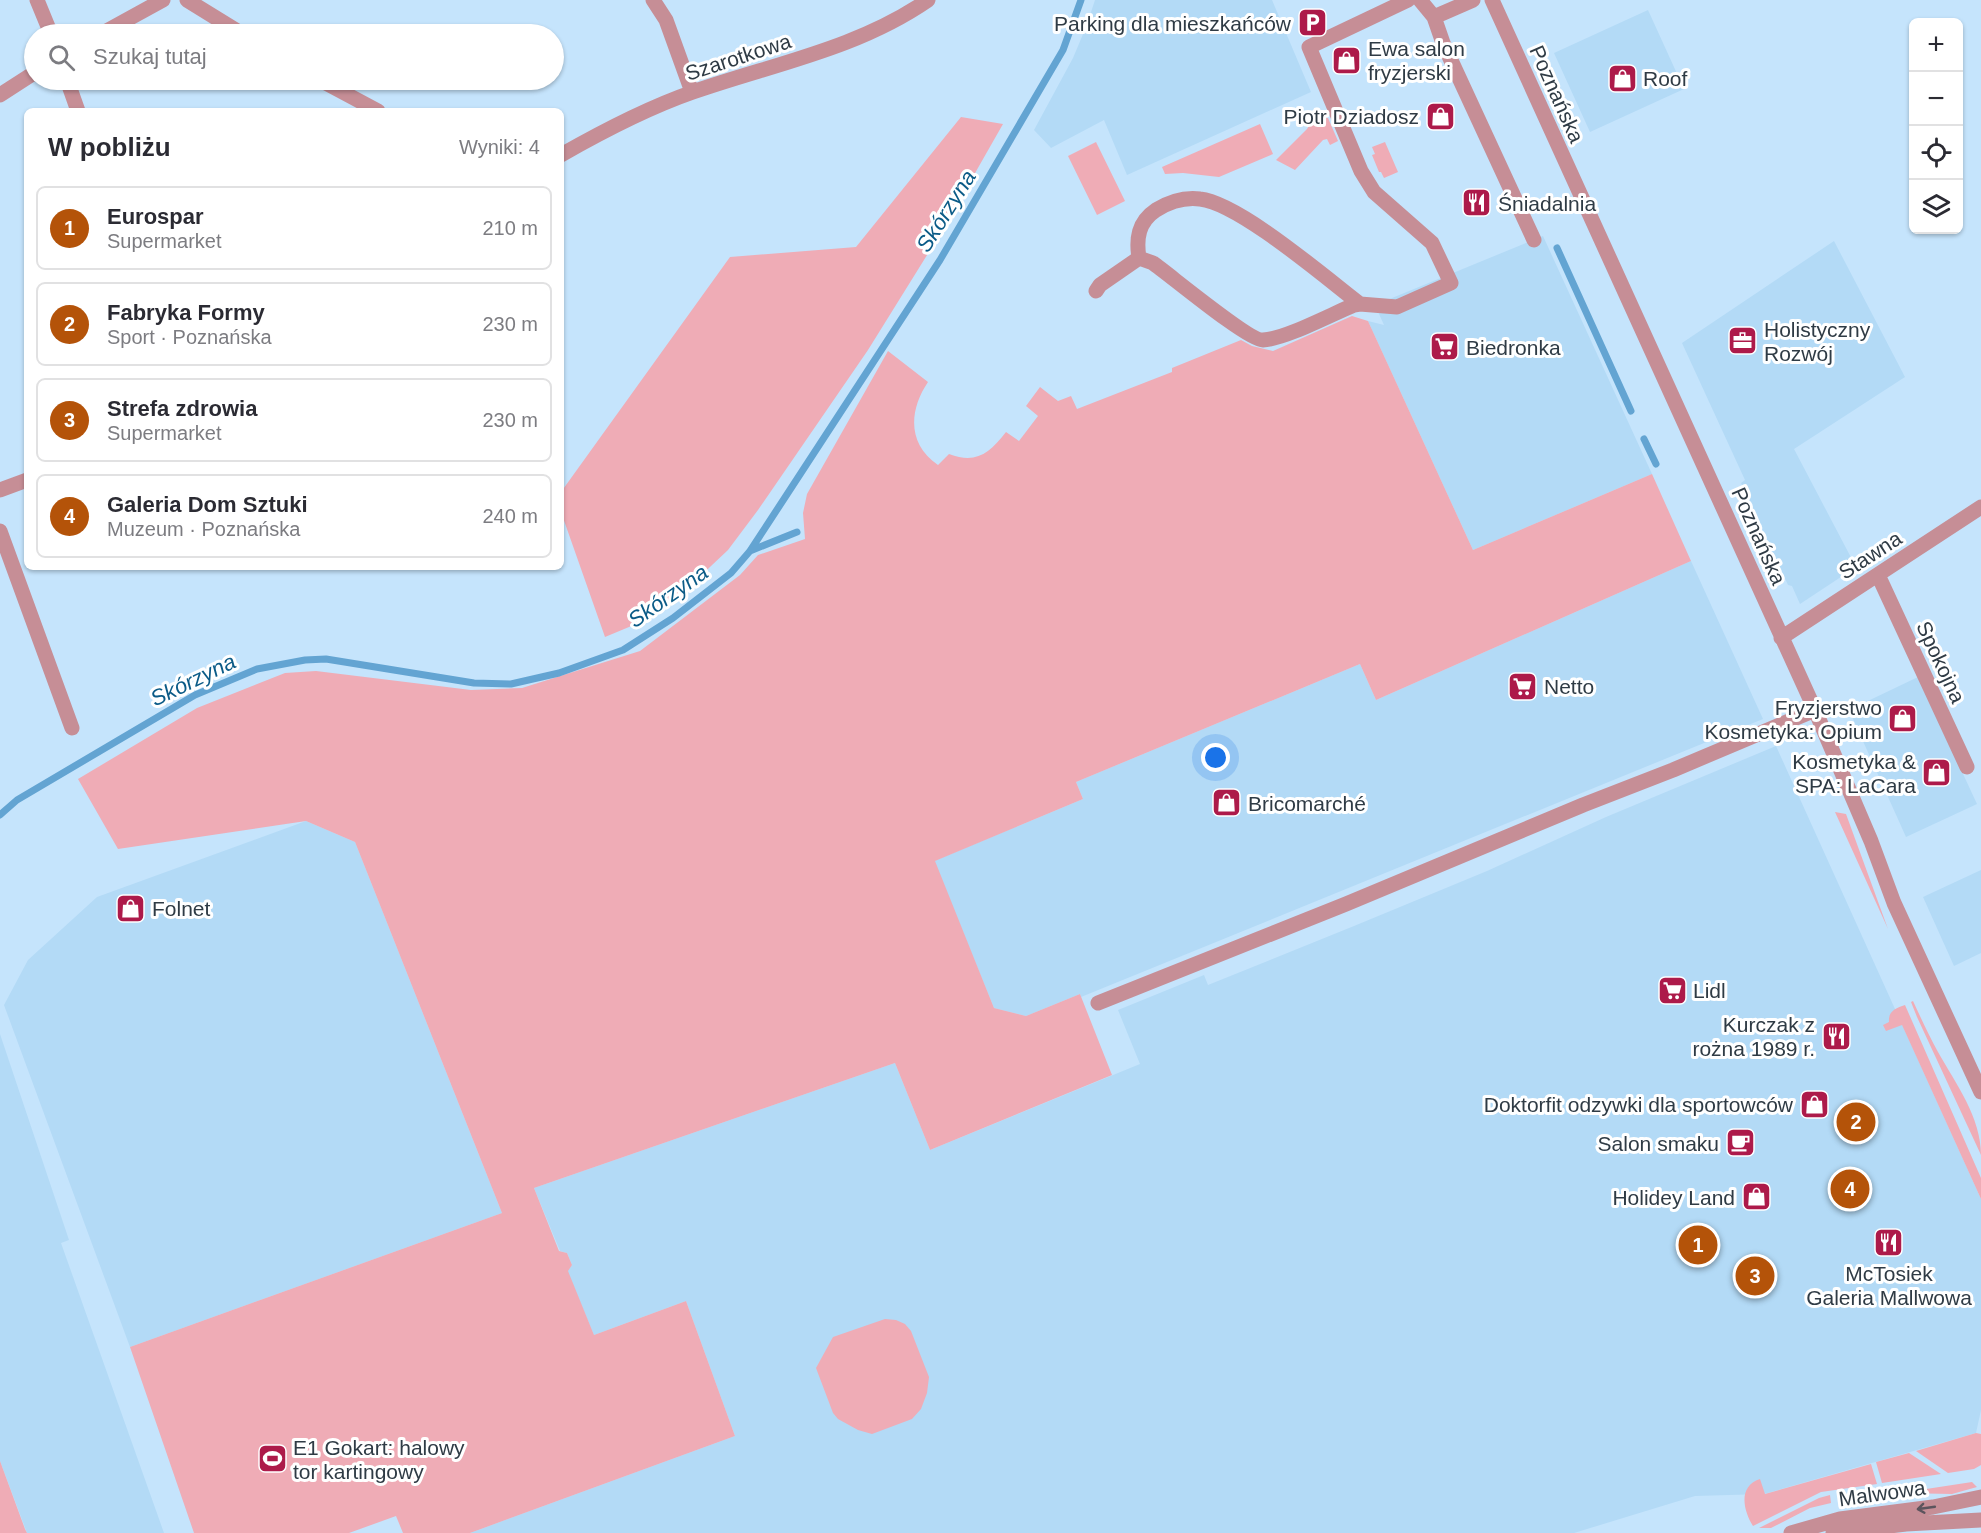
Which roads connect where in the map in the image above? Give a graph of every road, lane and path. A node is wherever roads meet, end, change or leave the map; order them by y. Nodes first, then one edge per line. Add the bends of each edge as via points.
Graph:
1 (38, 0) edge
2 (163, 0) edge
3 (187, 0) edge
4 (653, 0) edge
5 (928, 0) edge
6 (1408, 0) edge
7 (1420, 0) edge
8 (1473, 0) edge
9 (1492, 0) edge
10 (1434, 17) junction
11 (47, 24) edge
12 (119, 24) edge
13 (226, 24) edge
14 (24, 79) edge
15 (71, 90) edge
16 (339, 90) edge
17 (692, 92) junction
18 (0, 95) edge
19 (77, 108) edge
20 (372, 108) edge
21 (564, 153) edge
22 (1534, 240) dead end
23 (1139, 258) junction
24 (1096, 291) dead end
25 (1368, 305) junction
26 (24, 481) edge
27 (0, 490) edge
28 (1981, 507) edge
29 (0, 531) edge
30 (1878, 574) junction
31 (1781, 638) junction
32 (1815, 710) junction
33 (72, 728) dead end
34 (1967, 767) dead end
35 (1098, 1003) dead end
36 (1981, 1092) edge
37 (1981, 1497) edge
38 (1977, 1523) edge
39 (1791, 1533) edge
40 (1833, 1533) edge

1 - 11 street
2 - 12 street
3 - 13 street
4 - 17 street via 666,20
5 - 17 street, Szarotkowa via 837,47
6 - 25 street via 1309,47 1361,171 1374,192 1432,243 1451,283 1397,307
7 - 10 street
8 - 10 street
9 - 31 street, Poznańska
10 - 22 street
14 - 18 street
15 - 19 street
16 - 20 street
17 - 21 street, Szarotkowa via 599,133
23 - 24 street
23 - 25 street via 1153,263 1260,340 1274,339
23 - 25 street via 1138,233 1143,222 1169,203 1200,199 1214,202 1257,226
26 - 27 street
28 - 30 street, Stawna
29 - 33 street
30 - 31 street, Stawna
30 - 34 street, Spokojna
31 - 32 street, Poznańska
32 - 35 street
32 - 36 street, Poznańska via 1898,913
37 -> 39 street, Malwowa via 1840,1519
38 - 40 street, Malwowa via 1906,1524

